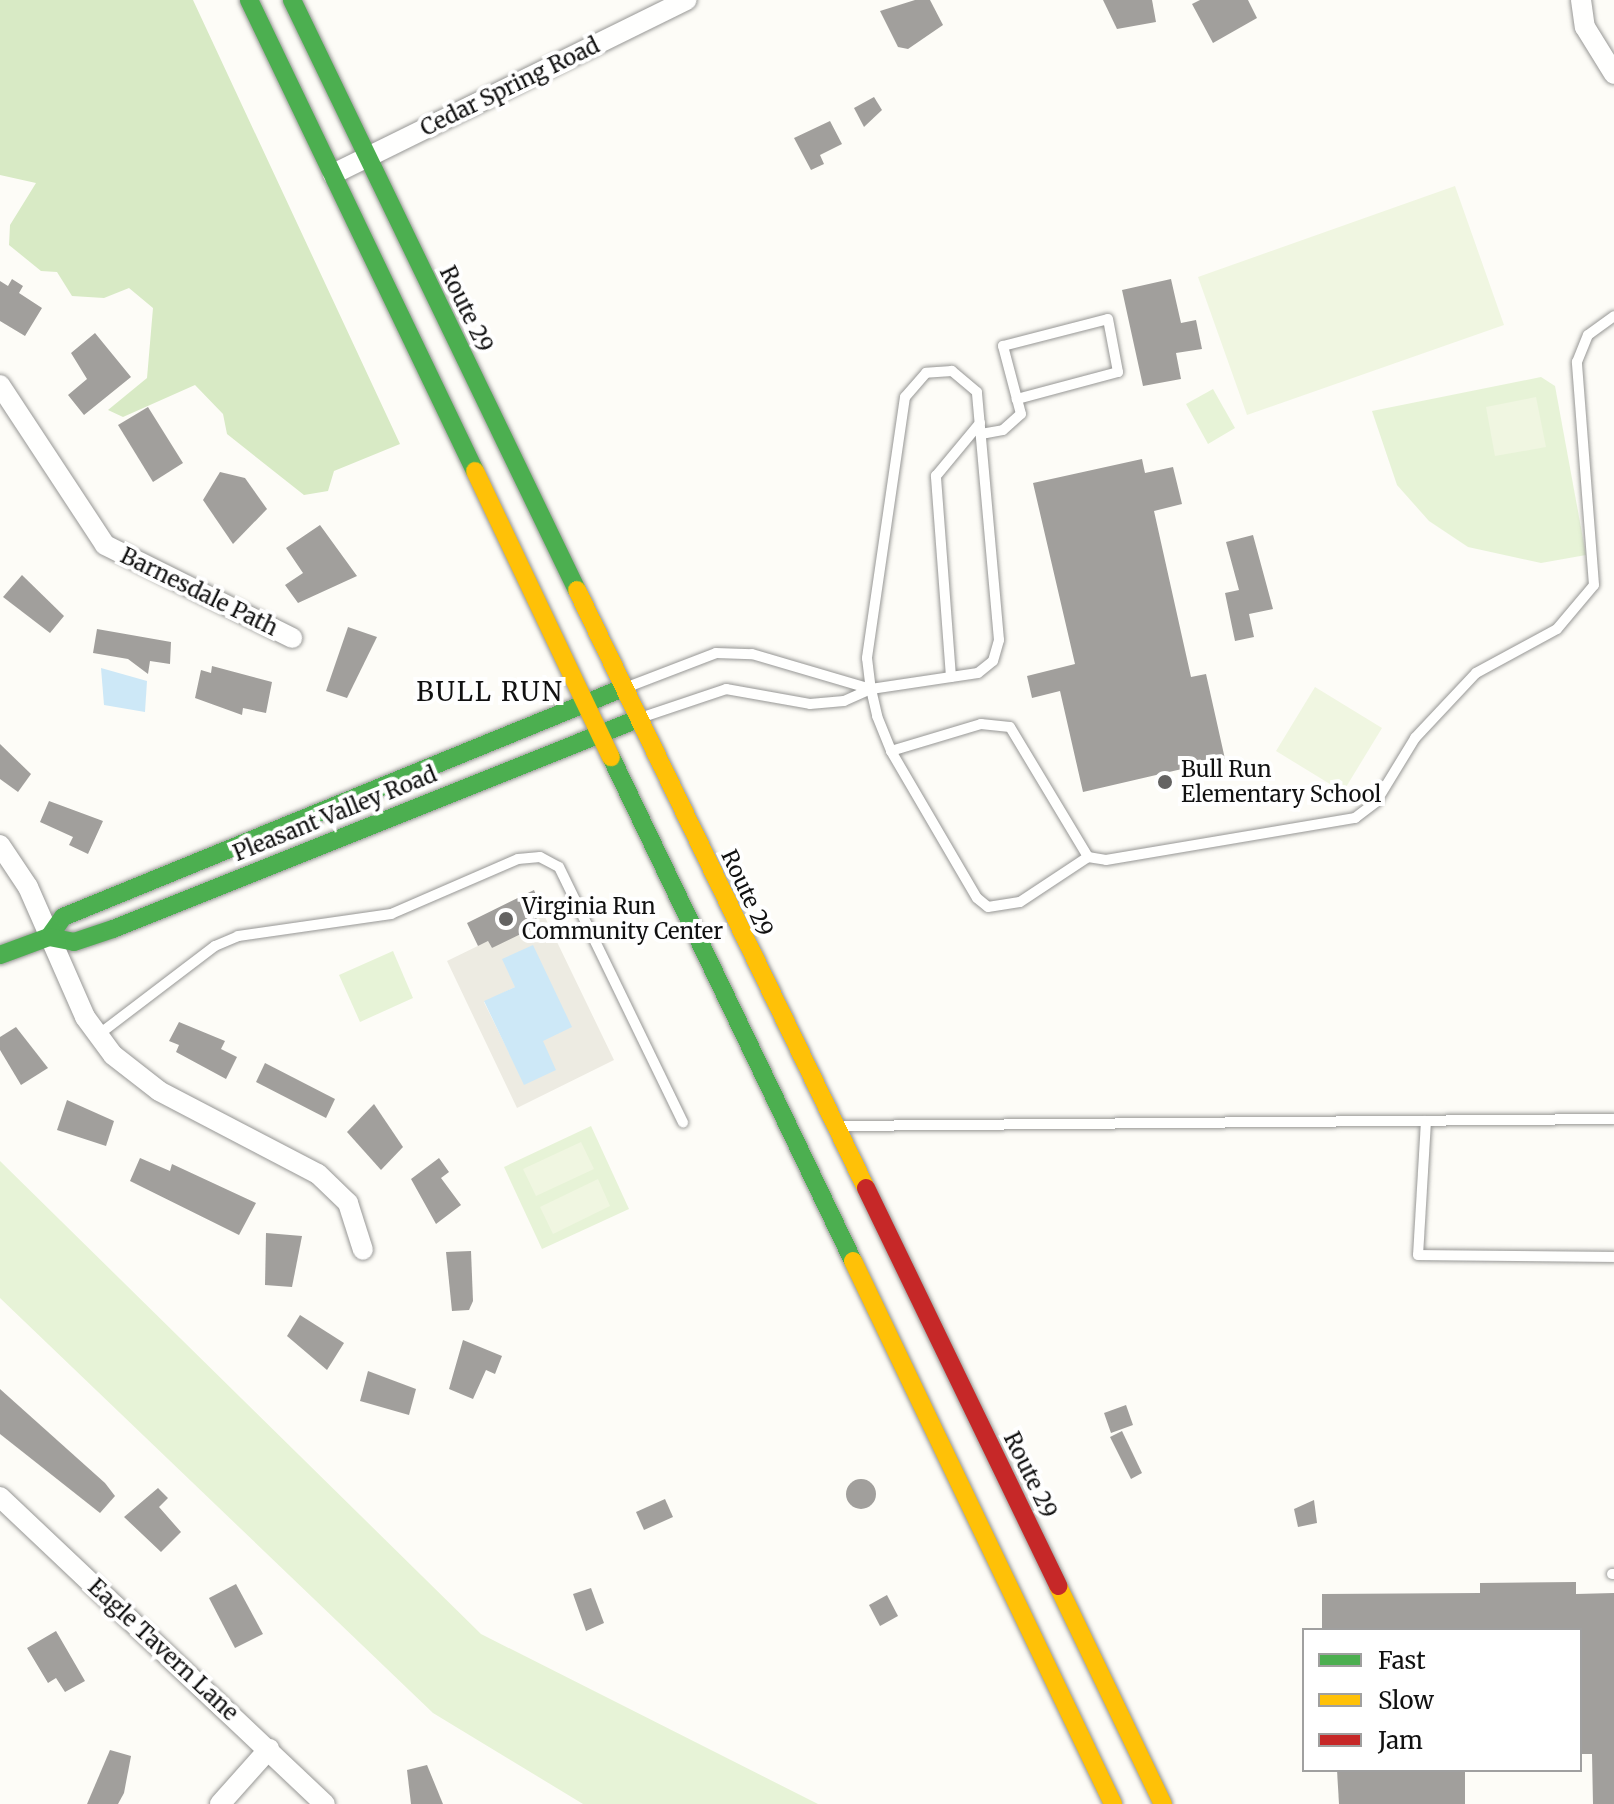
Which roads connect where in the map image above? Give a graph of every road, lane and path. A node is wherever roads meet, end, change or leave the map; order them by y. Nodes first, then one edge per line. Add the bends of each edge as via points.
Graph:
1 (249, 0) edge
2 (292, 0) edge
3 (687, 0) edge
4 (1581, 0) edge
5 (1614, 74) edge
6 (367, 158) junction
7 (333, 174) junction
8 (1614, 316) edge
9 (0, 385) edge
10 (1017, 399) junction
11 (980, 428) junction
12 (292, 638) dead end
13 (951, 677) junction
14 (623, 688) junction
15 (871, 689) junction
16 (586, 701) junction
17 (638, 719) junction
18 (602, 733) junction
19 (891, 751) junction
20 (0, 845) edge
21 (1088, 857) junction
22 (49, 937) junction
23 (0, 955) edge
24 (98, 1035) junction
25 (1614, 1119) edge
26 (1426, 1121) junction
27 (683, 1122) dead end
28 (832, 1126) junction
29 (363, 1250) dead end
30 (1614, 1257) edge
31 (0, 1497) edge
32 (269, 1749) junction
33 (1162, 1803) edge
34 (220, 1804) edge
35 (325, 1804) edge
36 (1113, 1804) edge

1 - 7 main road
2 - 6 main road, Route 29
3 - 6 street, Cedar Spring Road
4 - 5 street via 1585,27
6 - 7 street, Cedar Spring Road
6 - 14 main road, Route 29
7 - 16 main road
8 - 21 lane via 1588,335 1577,362 1597,573 1569,619 1476,673 1415,738 1376,802 1355,818 1106,860
9 - 12 street, Barnesdale Path via 105,545
10 - 10 lane via 1003,346 1108,319 1118,372
10 - 11 lane via 1021,414 1003,430
11 - 13 lane via 936,476
11 - 13 lane via 999,640 993,661 978,673
11 - 15 lane via 977,392 967,378 939,371 913,380 867,658
13 - 15 lane
14 - 15 lane via 716,653 752,654
14 - 16 main road, Pleasant Valley Road
14 - 17 main road, Route 29
15 - 17 lane via 810,704 747,689 709,691
15 - 19 lane
16 - 18 main road
16 - 22 main road, Pleasant Valley Road via 63,917
17 - 18 main road, Pleasant Valley Road
17 - 28 main road, Route 29
18 - 22 main road, Pleasant Valley Road via 113,929 74,942
18 - 36 main road
19 - 21 lane via 981,724 1010,727
19 - 21 lane via 988,907 1020,902
20 - 22 street
22 - 23 main road, Pleasant Valley Road
22 - 24 street
24 - 27 lane via 215,946 238,936 391,914 518,859 540,857 559,867
24 - 29 street via 159,1091 318,1174 348,1203
25 - 26 lane
26 - 28 lane
26 - 30 lane via 1418,1255
28 - 33 main road, Route 29
31 - 32 street, Eagle Tavern Lane
32 - 34 street
32 - 35 street, Eagle Tavern Lane

